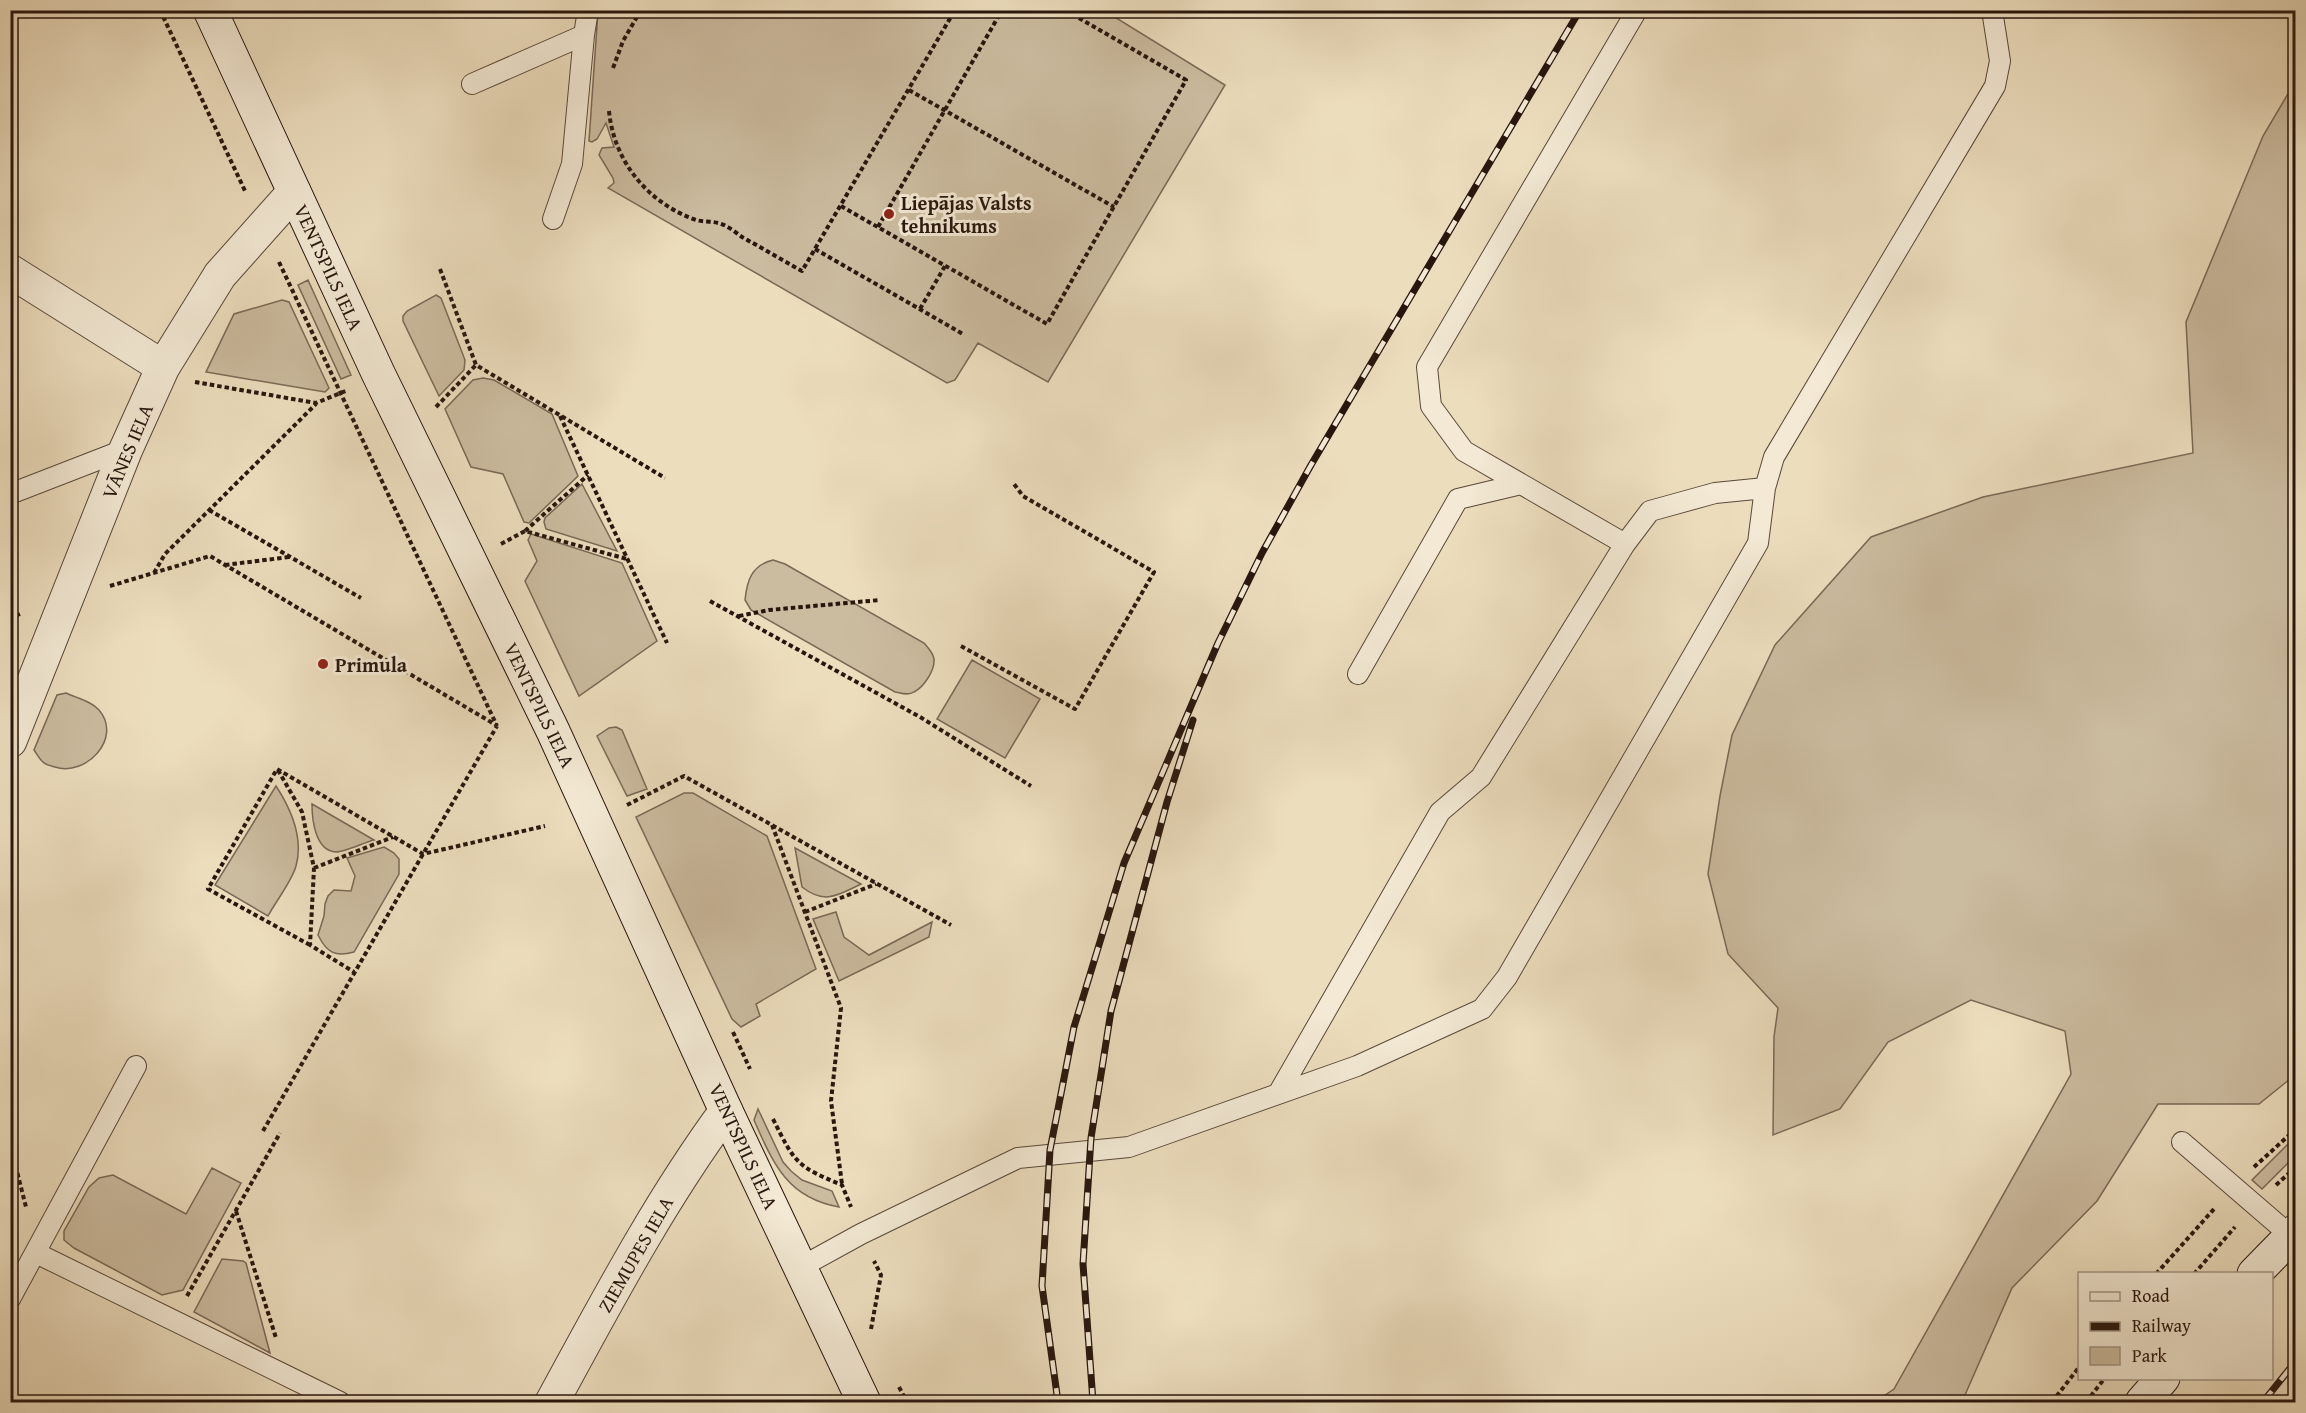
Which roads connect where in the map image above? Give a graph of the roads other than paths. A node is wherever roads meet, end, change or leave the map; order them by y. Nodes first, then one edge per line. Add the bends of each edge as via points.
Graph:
1 (210, 10) edge
2 (588, 10) edge
3 (1637, 10) edge
4 (1992, 10) edge
5 (584, 35) junction
6 (472, 84) dead end
7 (294, 192) junction
8 (553, 219) dead end
9 (10, 272) edge
10 (163, 368) junction
11 (126, 449) junction
12 (1521, 484) junction
13 (1766, 488) junction
14 (10, 494) edge
15 (1625, 544) junction
16 (1358, 674) dead end
17 (10, 741) edge
18 (135, 1066) dead end
19 (1278, 1095) junction
20 (726, 1111) junction
21 (2182, 1142) dead end
22 (2293, 1234) edge
23 (36, 1252) junction
24 (801, 1267) junction
25 (2256, 1272) edge
26 (10, 1299) edge
27 (2161, 1380) edge
28 (340, 1402) edge
29 (552, 1402) edge
30 (864, 1402) edge
31 (2142, 1402) edge

1 - 7 street, VENTSPILS IELA
2 - 5 lane
3 - 12 lane via 1427,368 1431,406 1464,451
4 - 13 lane via 2000,61 1995,86 1774,457
5 - 6 lane
5 - 8 lane via 573,164
7 - 10 street, VĀNES IELA via 220,275
7 - 20 street, VENTSPILS IELA via 553,731
9 - 10 street
10 - 11 street, VĀNES IELA
11 - 14 lane
11 - 17 street, VĀNES IELA
12 - 15 lane
12 - 16 lane via 1458,499
13 - 15 lane via 1715,493 1650,511
13 - 19 lane via 1758,543 1508,977 1482,1009 1356,1066
15 - 19 lane via 1481,777 1440,812
18 - 23 lane
19 - 24 lane via 1129,1147 1018,1158
20 - 24 street, VENTSPILS IELA
20 - 29 street, ZIEMUPES IELA via 691,1159
21 - 22 lane
22 - 25 street
23 - 26 lane
23 - 28 lane
24 - 30 street, VENTSPILS IELA
27 - 31 street

